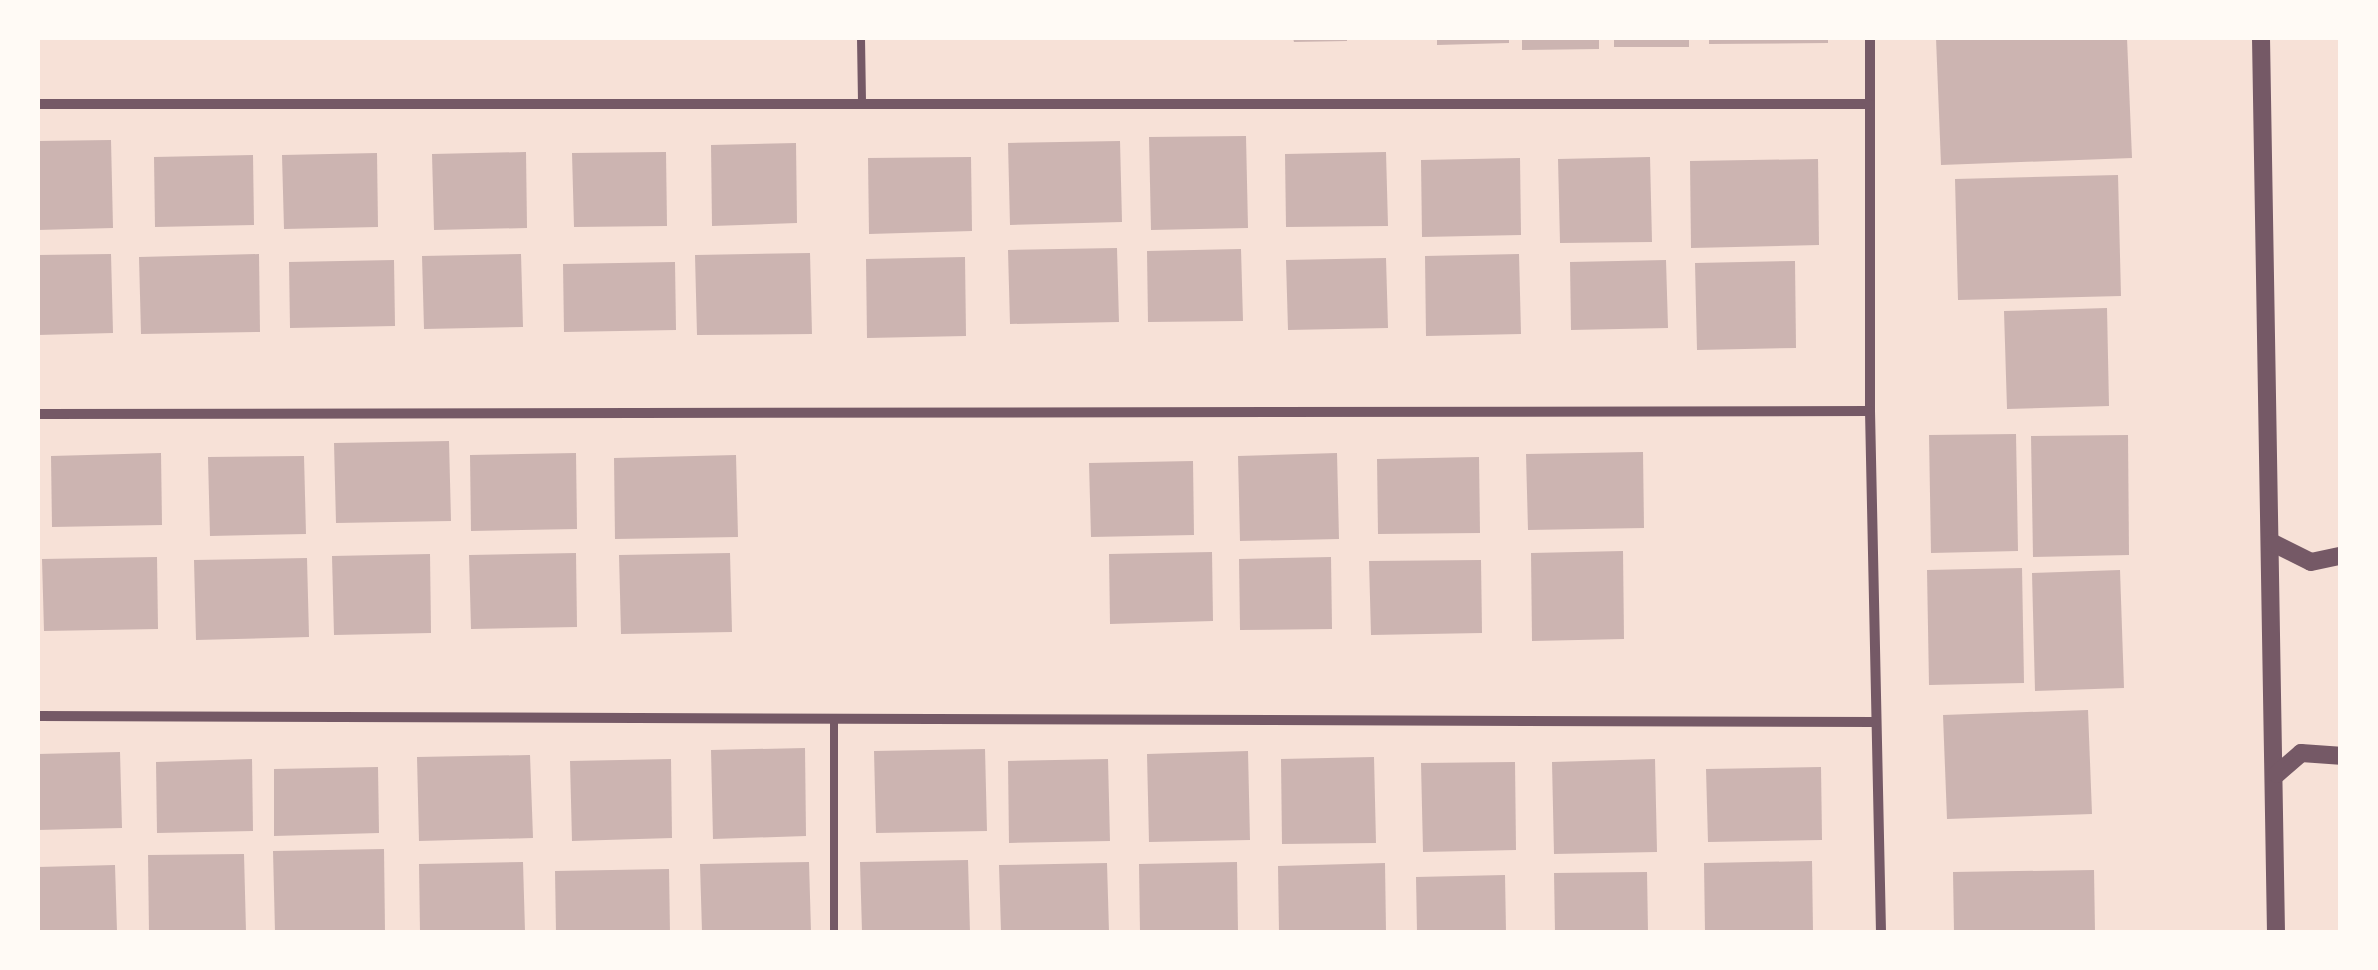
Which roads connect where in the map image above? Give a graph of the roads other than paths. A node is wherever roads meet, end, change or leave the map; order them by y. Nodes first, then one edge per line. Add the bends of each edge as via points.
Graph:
1 (861, 38) edge
2 (1870, 38) edge
3 (2260, 38) edge
4 (38, 104) edge
5 (862, 104) junction
6 (1869, 104) junction
7 (1870, 411) junction
8 (38, 414) edge
9 (2273, 544) junction
10 (2340, 556) edge
11 (38, 716) edge
12 (834, 719) junction
13 (1876, 722) junction
14 (2340, 756) edge
15 (2277, 774) junction
16 (834, 932) edge
17 (1881, 932) edge
18 (2276, 932) edge

1 - 5 lane
2 - 6 street
3 - 9 street
4 - 5 street
5 - 6 street
6 - 7 street
7 - 8 street
7 - 13 street
9 - 10 street via 2312,562
9 - 15 street
11 - 12 street
12 - 13 street
12 - 16 lane
13 - 17 street
14 - 15 street via 2300,753
15 - 18 street

